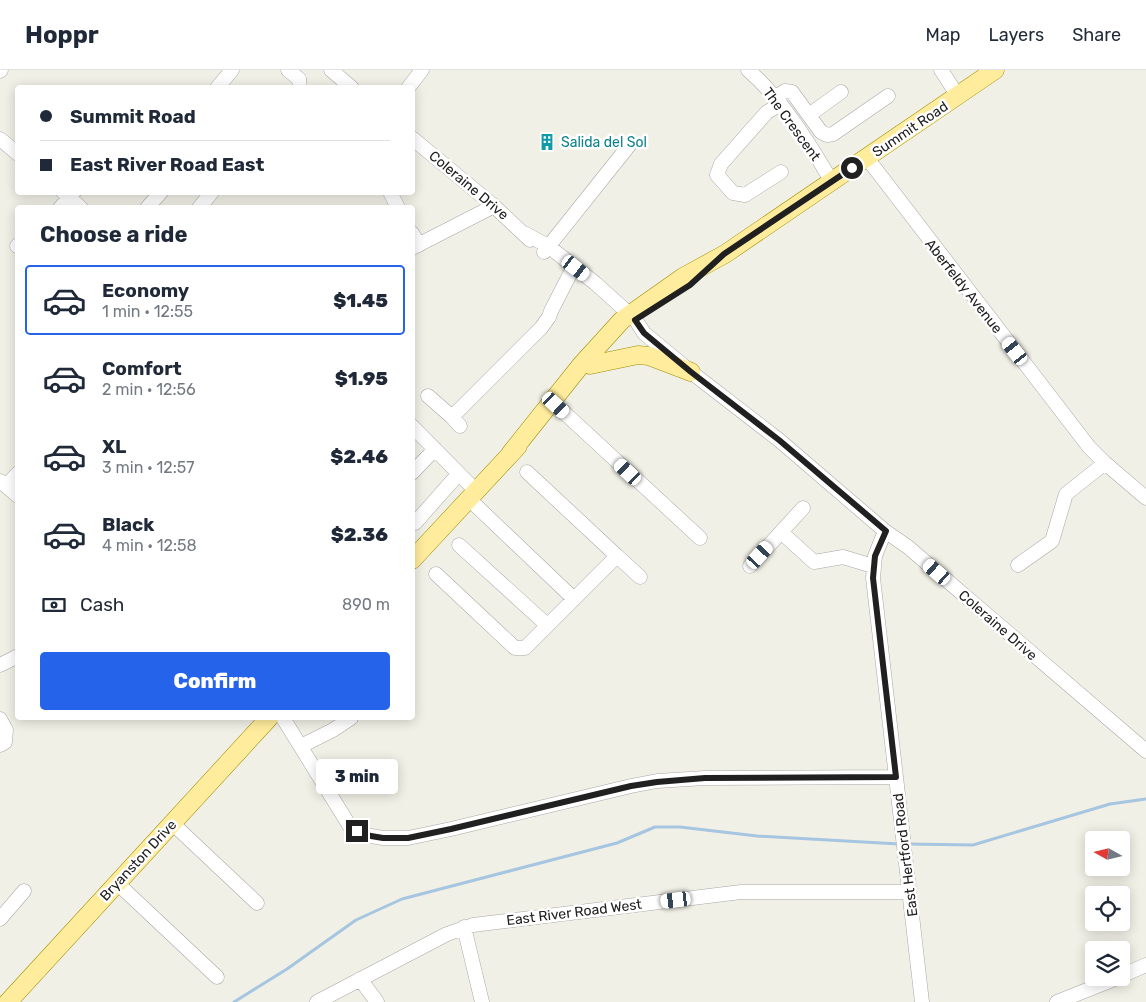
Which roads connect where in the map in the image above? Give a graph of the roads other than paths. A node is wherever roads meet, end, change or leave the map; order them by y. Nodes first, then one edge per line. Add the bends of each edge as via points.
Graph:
1 (232, 70) edge
2 (288, 70) edge
3 (331, 70) edge
4 (422, 70) edge
5 (748, 70) edge
6 (941, 70) edge
7 (995, 70) edge
8 (220, 85) edge
9 (300, 85) edge
10 (348, 85) edge
11 (410, 85) edge
12 (841, 92) dead end
13 (888, 96) dead end
14 (958, 96) junction
15 (778, 101) junction
16 (809, 115) junction
17 (0, 139) edge
18 (415, 140) edge
19 (631, 143) dead end
20 (15, 152) edge
21 (867, 158) junction
22 (781, 172) dead end
23 (832, 182) junction
24 (210, 195) edge
25 (201, 205) edge
26 (494, 206) junction
27 (415, 242) edge
28 (546, 249) junction
29 (566, 267) junction
30 (631, 322) junction
31 (590, 365) junction
32 (691, 372) junction
33 (428, 396) dead end
34 (556, 405) junction
35 (415, 429) edge
36 (435, 449) junction
37 (510, 454) junction
38 (1104, 463) junction
39 (415, 470) edge
40 (527, 472) dead end
41 (15, 475) edge
42 (454, 479) dead end
43 (3, 484) edge
44 (15, 494) edge
45 (472, 495) junction
46 (1146, 498) edge
47 (803, 508) dead end
48 (415, 523) edge
49 (886, 531) junction
50 (781, 532) junction
51 (700, 538) dead end
52 (459, 545) dead end
53 (617, 556) junction
54 (415, 557) edge
55 (750, 566) dead end
56 (874, 566) junction
57 (1018, 566) dead end
58 (436, 574) dead end
59 (640, 577) dead end
60 (574, 599) junction
61 (547, 625) junction
62 (15, 658) edge
63 (0, 665) edge
64 (0, 718) edge
65 (267, 720) edge
66 (284, 720) edge
67 (348, 720) edge
68 (0, 745) edge
69 (301, 746) junction
70 (1146, 751) edge
71 (896, 777) junction
72 (172, 823) junction
73 (117, 883) junction
74 (24, 891) dead end
75 (909, 892) junction
76 (257, 903) dead end
77 (2, 913) edge
78 (464, 927) junction
79 (1146, 965) edge
80 (1130, 972) edge
81 (217, 977) dead end
82 (360, 979) junction
83 (1097, 986) edge
84 (8, 1002) edge
85 (317, 1002) edge
86 (377, 1002) edge
87 (482, 1002) edge
88 (922, 1002) edge
89 (1057, 1002) edge

1 - 8 street
2 - 9 street via 299,79
3 - 10 street
4 - 11 street
5 - 15 street, The Crescent
6 - 14 street
7 - 14 main road, Summit Road
12 - 16 street
13 - 16 street via 833,134 821,132
14 - 21 main road, Summit Road
15 - 16 street via 784,92 792,92
15 - 22 street via 721,164 717,175 733,193 745,195
15 - 23 street, The Crescent
17 - 20 street
18 - 26 street, Coleraine Drive
19 - 28 street
21 - 23 main road, Summit Road
21 - 38 street, Aberfeldy Avenue
23 - 30 main road, Summit Road via 684,277
24 - 25 street
26 - 27 street
26 - 28 street, Coleraine Drive
28 - 29 street, Coleraine Drive
29 - 30 street, Coleraine Drive via 595,283
29 - 33 street via 549,317 456,422
30 - 31 main road
30 - 32 street, Coleraine Drive
30 - 37 main road via 581,365
31 - 32 main road via 638,355
31 - 34 main road
32 - 49 street, Coleraine Drive via 786,446
34 - 37 main road
34 - 51 street
35 - 36 street
36 - 39 street
36 - 45 street
37 - 45 main road
38 - 46 street, Aberfeldy Avenue
38 - 57 street via 1066,494 1052,541
40 - 53 street
41 - 43 street
42 - 48 street
43 - 44 street
45 - 54 main road
45 - 60 street
47 - 50 street
49 - 56 street, East Hertford Road
49 - 70 street, Coleraine Drive
50 - 55 street
50 - 56 street via 814,562 844,556
52 - 61 street
53 - 59 street
53 - 60 street
56 - 71 street, East Hertford Road via 874,592
58 - 61 street via 515,648 525,648
60 - 61 street
62 - 63 street
64 - 68 street via 6,730 5,742
65 - 72 main road, Bryanston Drive
66 - 69 street
67 - 69 street
69 - 71 street via 352,828 383,838 408,838 657,782 705,778
71 - 75 street, East Hertford Road
72 - 73 main road, Bryanston Drive
72 - 76 street
73 - 81 street
73 - 84 main road, Bryanston Drive
74 - 77 street
75 - 78 street, East River Road West via 741,892
75 - 88 street, East Hertford Road
78 - 82 street, East River Road West
78 - 87 street
79 - 80 street
82 - 85 street, East River Road West
82 - 86 street
83 - 89 street

